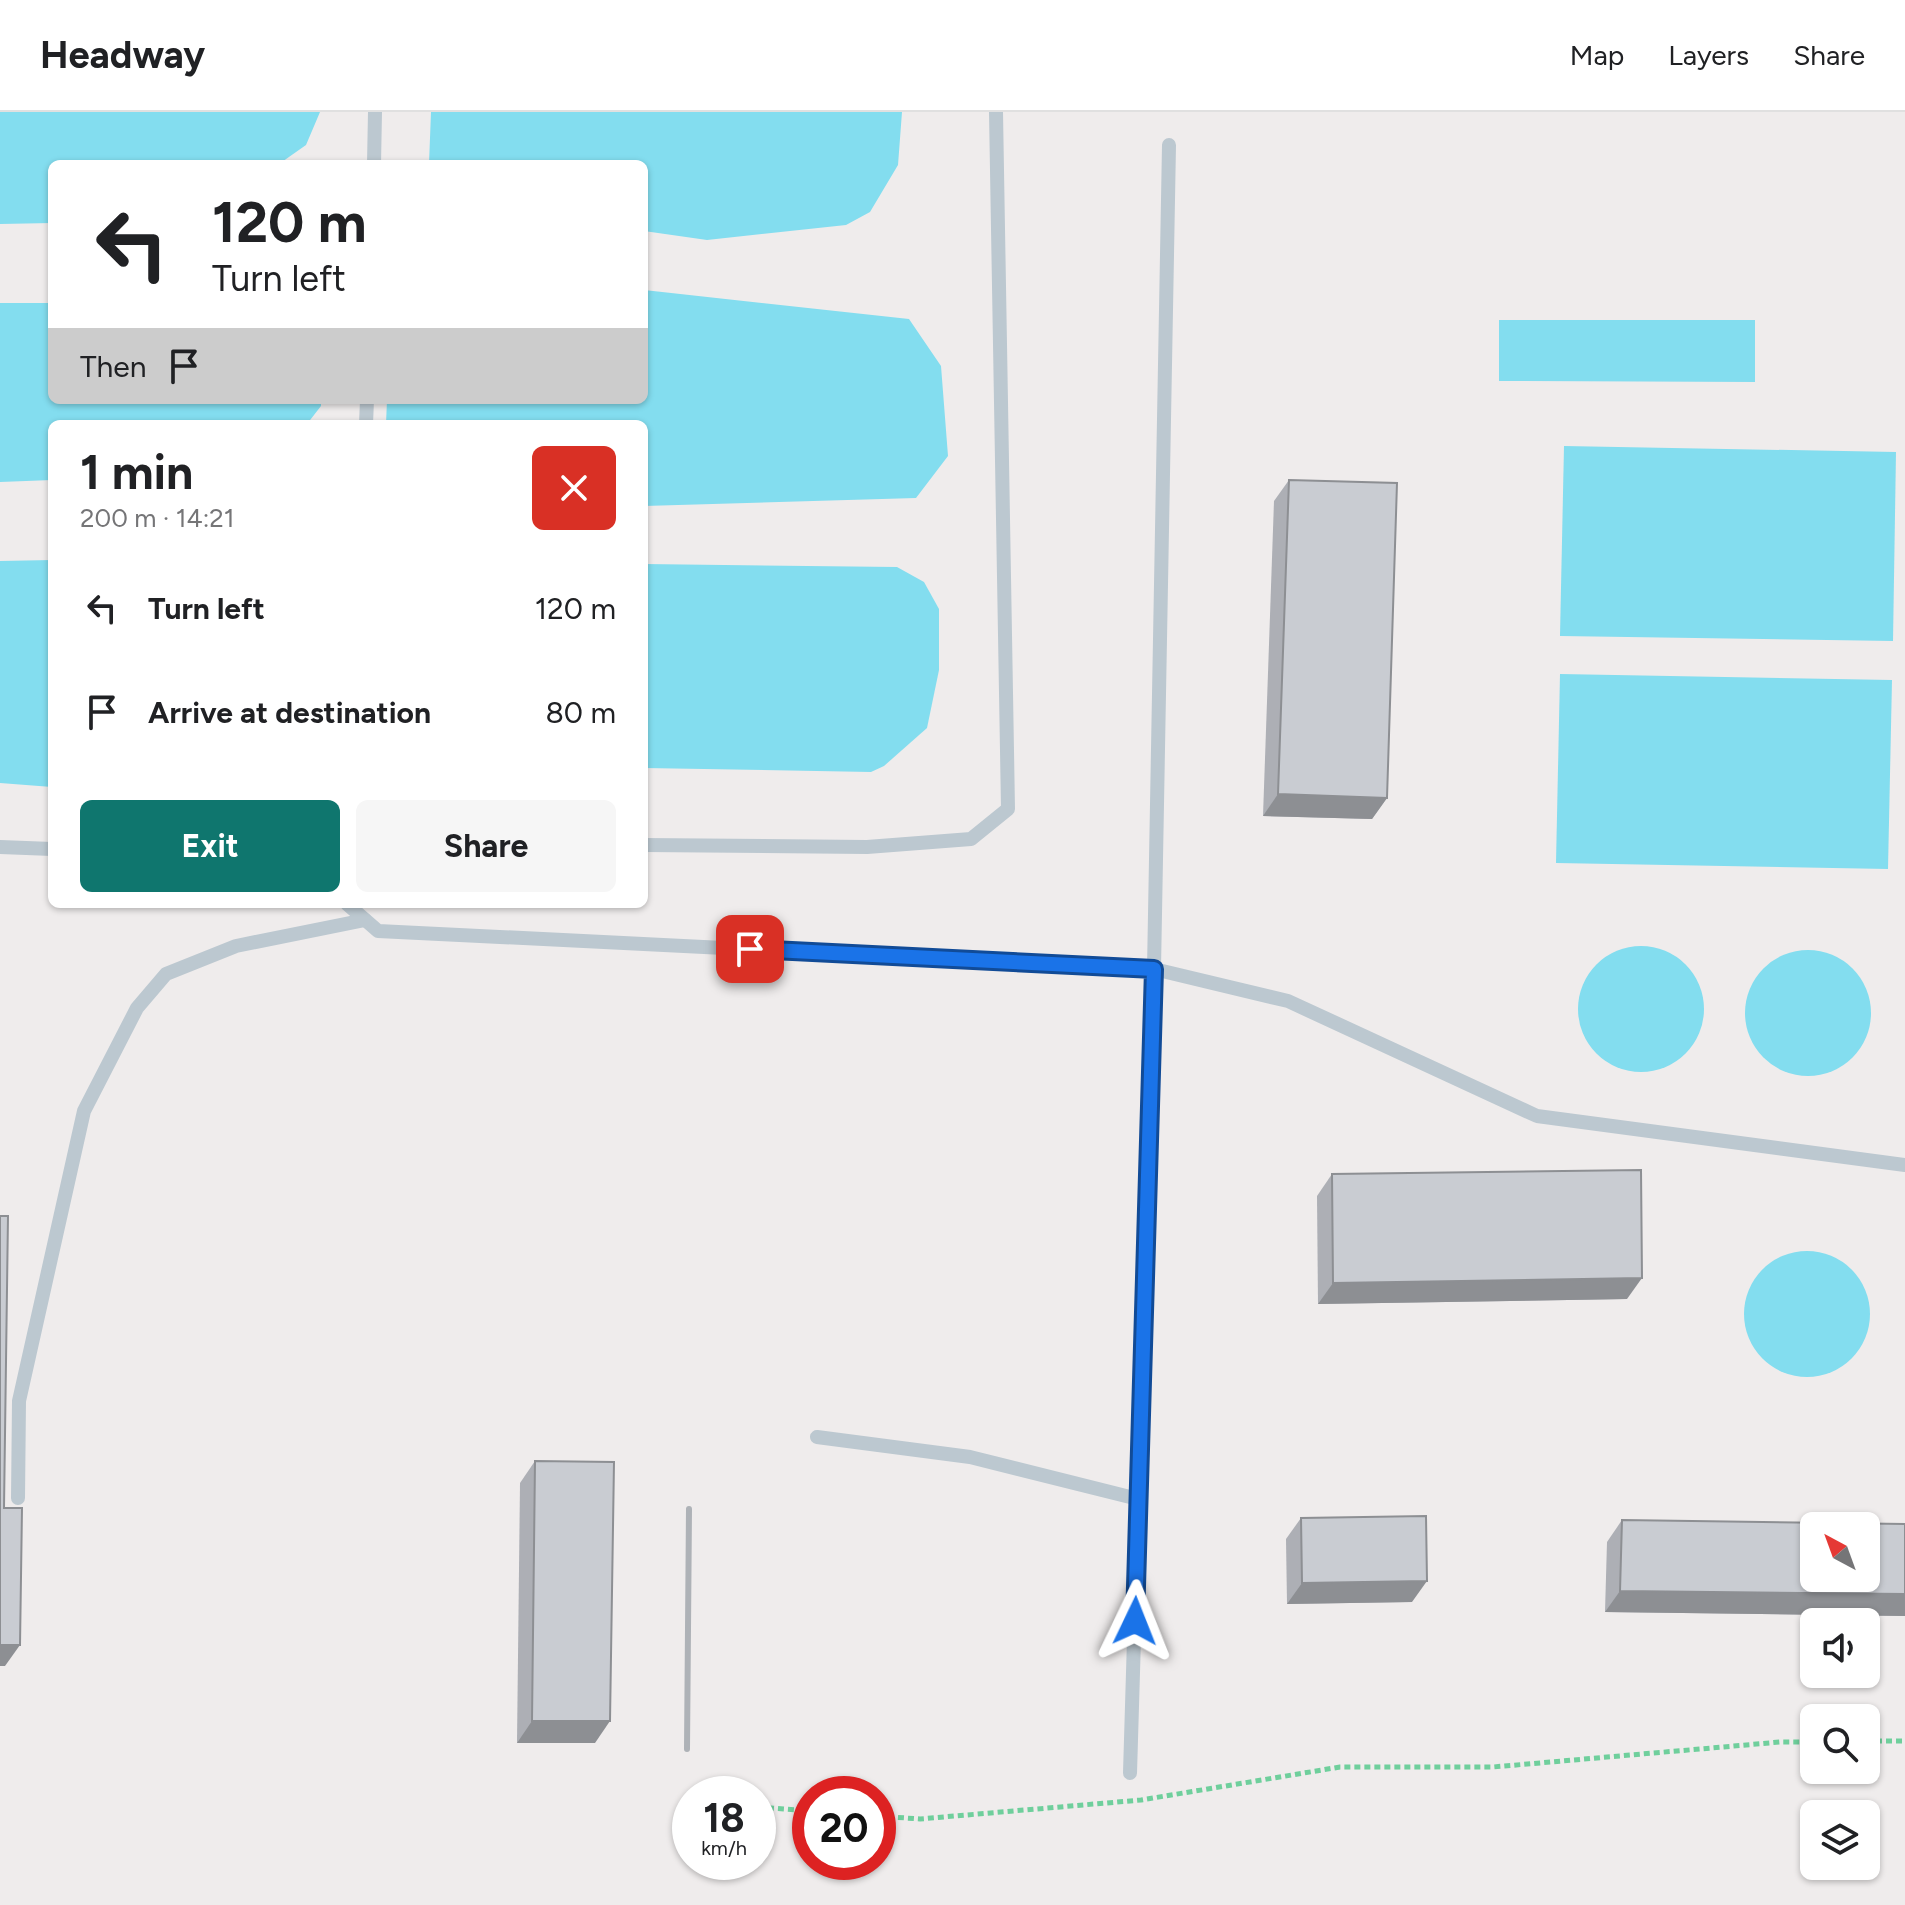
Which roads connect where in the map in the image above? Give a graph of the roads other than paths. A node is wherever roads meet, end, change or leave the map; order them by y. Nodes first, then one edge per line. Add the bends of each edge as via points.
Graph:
1 (375, 112) edge
2 (996, 112) edge
3 (1169, 145) dead end
4 (374, 160) edge
5 (648, 845) edge
6 (0, 847) edge
7 (48, 849) edge
8 (352, 908) edge
9 (365, 920) junction
10 (1154, 969) junction
11 (1905, 1165) edge
12 (817, 1437) dead end
13 (18, 1498) dead end
14 (1138, 1499) junction
15 (1130, 1773) dead end

1 - 4 lane
2 - 5 lane via 1008,809 971,839 867,847
3 - 10 lane
6 - 7 lane
8 - 9 lane
9 - 10 lane via 378,931
9 - 13 lane via 236,946 166,974 137,1008 84,1111 19,1401
10 - 11 lane via 1288,1001 1537,1116
10 - 14 lane
12 - 14 lane via 970,1457
14 - 15 lane

